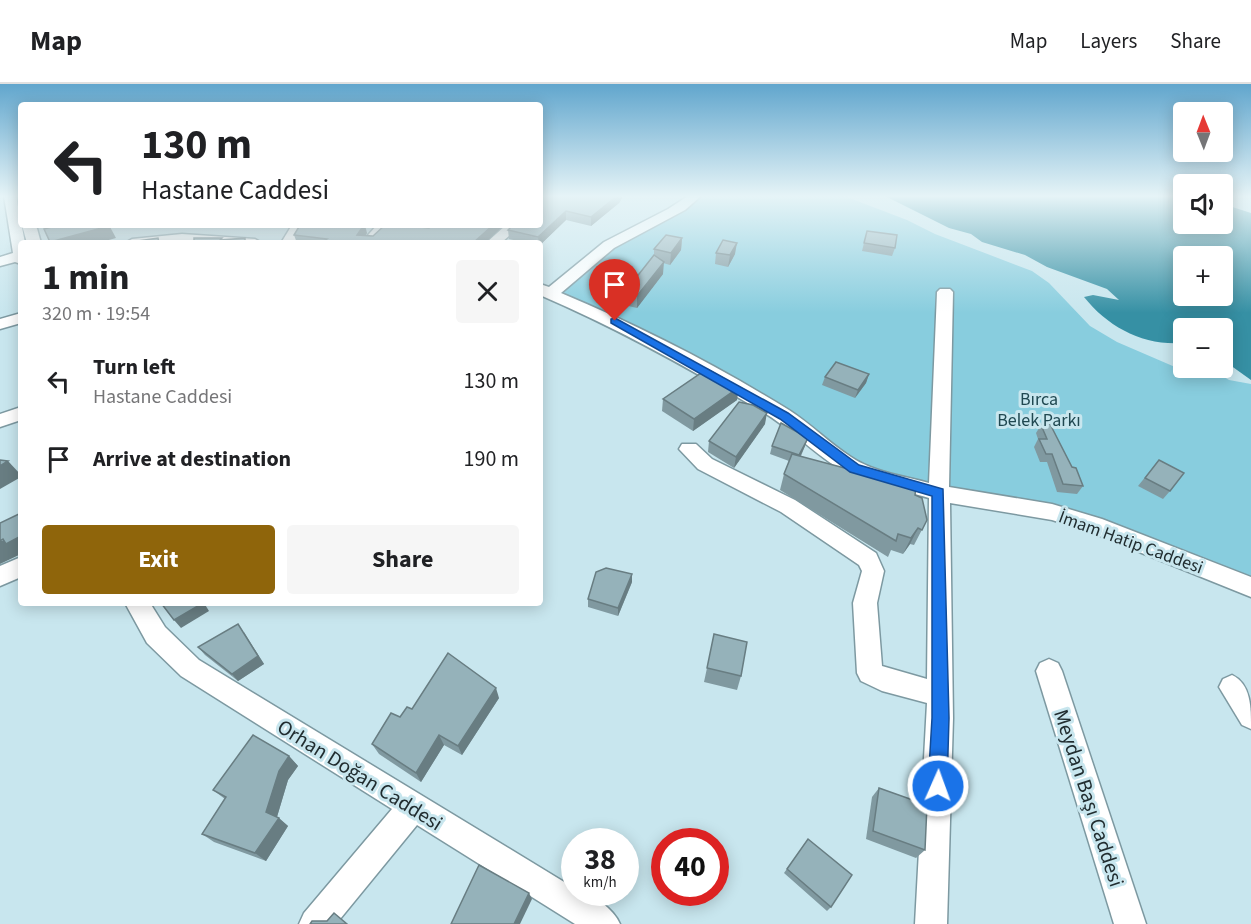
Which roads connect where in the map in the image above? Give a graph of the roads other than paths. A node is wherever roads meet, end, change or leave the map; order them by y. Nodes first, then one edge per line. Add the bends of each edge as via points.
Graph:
1 (624, 235) edge
2 (18, 256) edge
3 (0, 262) edge
4 (546, 291) edge
5 (945, 292) dead end
6 (18, 319) edge
7 (0, 324) edge
8 (18, 414) edge
9 (0, 422) edge
10 (689, 449) dead end
11 (939, 493) junction
12 (18, 568) edge
13 (0, 577) edge
14 (1251, 587) edge
15 (139, 606) edge
16 (1049, 671) dead end
17 (1233, 686) edge
18 (940, 694) junction
19 (1251, 716) edge
20 (413, 807) junction
21 (315, 924) edge
22 (604, 924) edge
23 (932, 924) edge
24 (1130, 924) edge

1 - 4 street
2 - 3 street
4 - 11 street, İmam Hatip Caddesi via 615,321 690,361 784,416 855,468
5 - 11 street
6 - 7 street
8 - 9 street
10 - 18 street via 705,464 788,506 868,559 873,571 865,603 870,673
11 - 14 street, İmam Hatip Caddesi via 1011,504 1084,522
11 - 18 street
12 - 13 street
15 - 20 street, Orhan Doğan Caddesi via 156,635 190,668
16 - 24 street, Meydan Başı Caddesi
17 - 19 street
18 - 23 street
20 - 21 street
20 - 22 street, Orhan Doğan Caddesi

